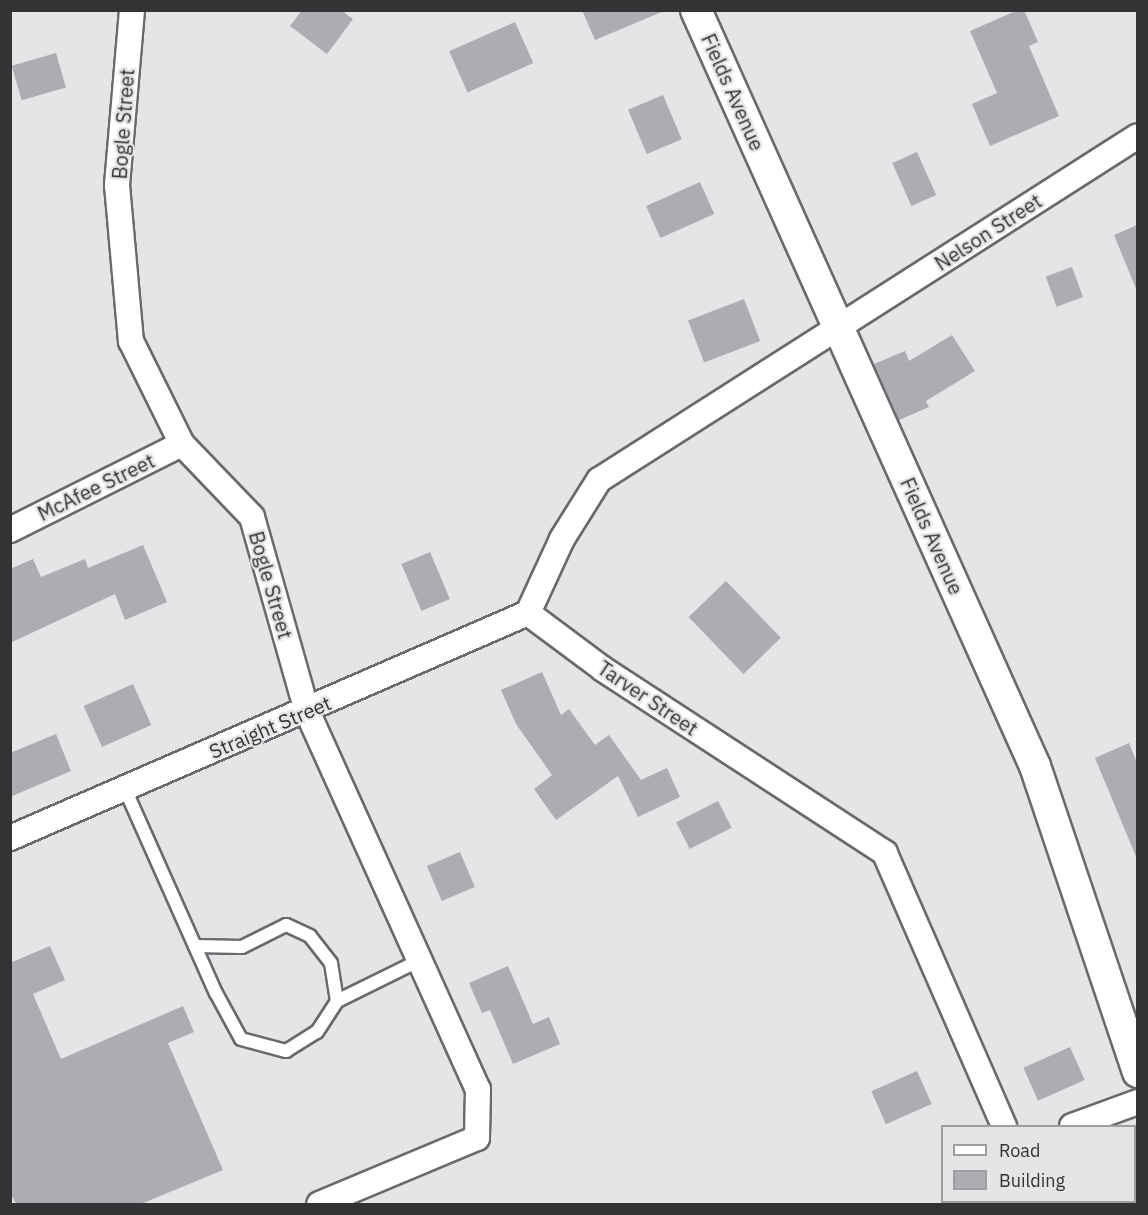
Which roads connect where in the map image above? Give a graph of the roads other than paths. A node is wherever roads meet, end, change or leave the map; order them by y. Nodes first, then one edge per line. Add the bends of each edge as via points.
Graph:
1 (132, 10) edge
2 (696, 10) edge
3 (1137, 136) edge
4 (838, 328) junction
5 (182, 444) junction
6 (10, 530) edge
7 (528, 613) junction
8 (307, 711) junction
9 (125, 789) junction
10 (10, 838) edge
11 (195, 946) junction
12 (420, 960) junction
13 (337, 1001) junction
14 (1137, 1072) edge
15 (1137, 1102) edge
16 (1004, 1125) edge
17 (1075, 1125) edge
18 (320, 1204) edge

1 - 5 street, Bogle Street via 117,185 131,341
2 - 4 street, Fields Avenue
3 - 4 street, Nelson Street
4 - 7 street via 599,480 562,539
4 - 14 street, Fields Avenue via 1035,766
5 - 6 street, McAfee Street
5 - 8 street, Bogle Street via 252,517
7 - 8 street, Straight Street
7 - 16 street, Tarver Street via 603,669 885,853
8 - 9 street, Straight Street
8 - 12 street, Bogle Street
9 - 10 street, Straight Street
9 - 11 lane
11 - 13 lane via 242,947 286,925 310,936 332,963
11 - 13 lane via 242,1039 286,1052 317,1032
12 - 13 lane
12 - 18 street, Bogle Street via 478,1089 477,1138
15 - 17 street

